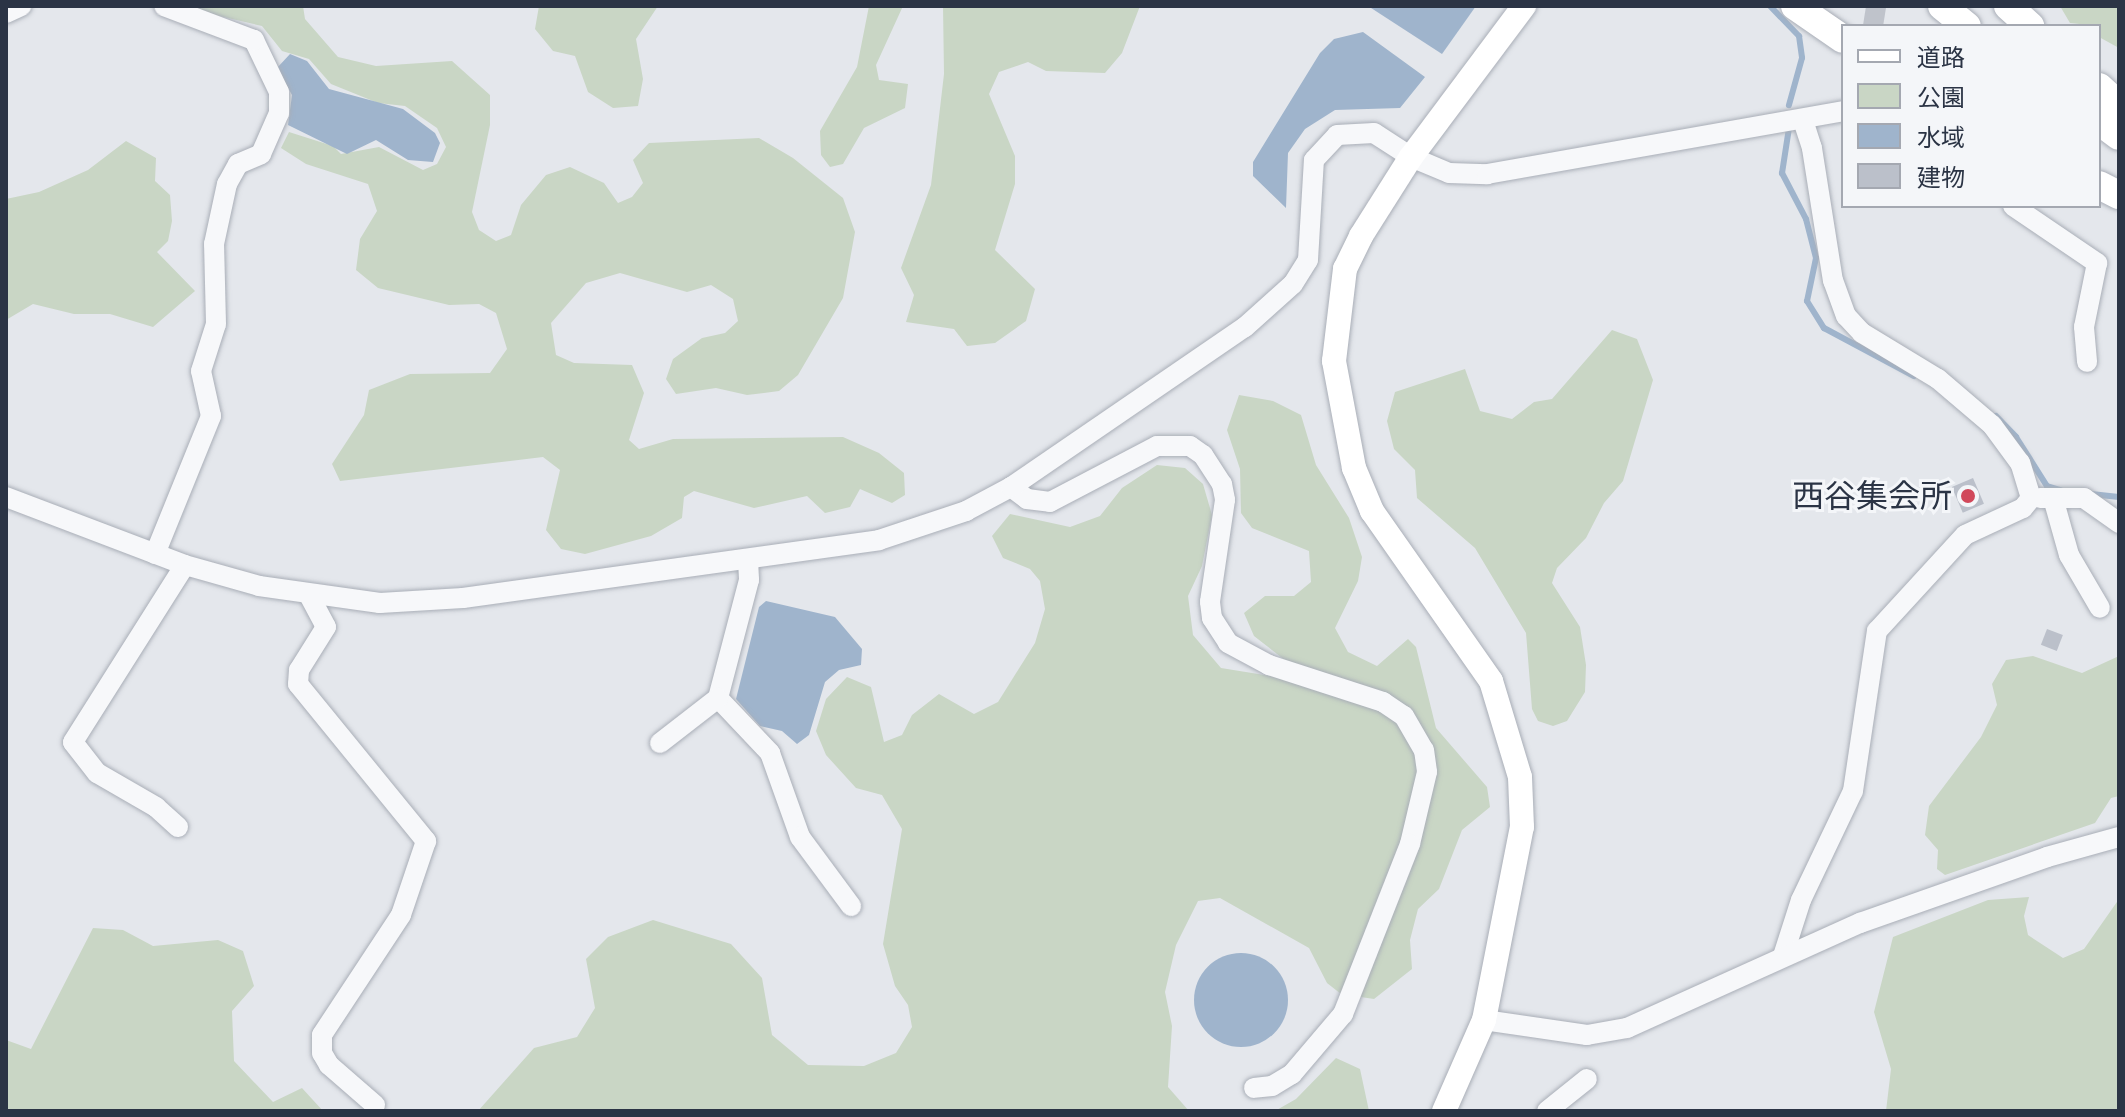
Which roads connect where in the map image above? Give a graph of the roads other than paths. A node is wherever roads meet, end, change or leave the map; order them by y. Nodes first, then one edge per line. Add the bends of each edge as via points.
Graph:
1 (21, 6) edge
2 (164, 6) edge
3 (1524, 6) edge
4 (1795, 6) edge
5 (1942, 6) edge
6 (2008, 6) edge
7 (6, 13) edge
8 (1964, 24) edge
9 (2028, 24) edge
10 (1841, 38) edge
11 (2101, 89) edge
12 (2119, 105) edge
13 (1841, 112) edge
14 (1803, 121) junction
15 (2101, 122) edge
16 (2119, 136) edge
17 (1411, 157) junction
18 (2101, 186) edge
19 (2119, 195) edge
20 (2016, 208) edge
21 (2087, 362) dead end
22 (1011, 487) junction
23 (6, 497) edge
24 (2031, 498) junction
25 (2053, 498) junction
26 (2119, 523) edge
27 (155, 554) junction
28 (748, 560) junction
29 (185, 565) junction
30 (309, 595) junction
31 (2100, 608) dead end
32 (718, 698) junction
33 (660, 743) dead end
34 (178, 827) dead end
35 (2119, 837) edge
36 (851, 906) dead end
37 (1783, 956) junction
38 (1484, 1020) junction
39 (1587, 1079) dead end
40 (1254, 1088) dead end
41 (375, 1105) dead end
42 (1444, 1111) edge
43 (1547, 1111) edge

1 - 7 street
2 - 27 street via 254,40 279,92 279,113 261,154 238,164 227,184 214,244 216,324 201,371 211,416
3 - 17 main road
4 - 10 highway
5 - 8 highway
6 - 9 highway
11 - 12 highway
13 - 14 street
14 - 17 street via 1487,174 1449,173
14 - 24 street via 1833,281 1846,316 1862,333 1938,379 1992,425 2020,463
15 - 16 highway
17 - 22 street via 1374,133 1354,130 1324,145 1314,160 1308,260 1293,284 1245,327
17 - 38 main road via 1345,269 1334,361 1354,468 1372,511 1491,681 1520,777 1522,827
18 - 19 highway
20 - 21 street via 2097,263 2084,327
22 - 28 street via 903,535
22 - 40 street via 1027,499 1050,502 1157,446 1190,446 1203,455 1222,484 1225,500 1210,602 1212,618 1228,643 1269,665 1383,702 1404,716 1424,750 1427,772 1410,844 1343,1014 1292,1074 1272,1086
23 - 27 street
24 - 25 street
24 - 37 street via 2023,508 1965,535 1877,631 1853,791 1801,900
25 - 26 street via 2084,498
25 - 31 street via 2069,555
27 - 29 street
28 - 30 street via 463,598 380,603
28 - 32 street via 749,580
29 - 30 street
29 - 34 street via 73,742 97,773 156,807
30 - 41 street via 326,627 299,670 298,684 426,841 401,915 322,1035 322,1053 329,1065
32 - 33 street
32 - 36 street via 770,753 800,837
35 - 37 street via 1985,878
37 - 38 street via 1627,1028 1587,1035
38 - 42 main road
39 - 43 street

